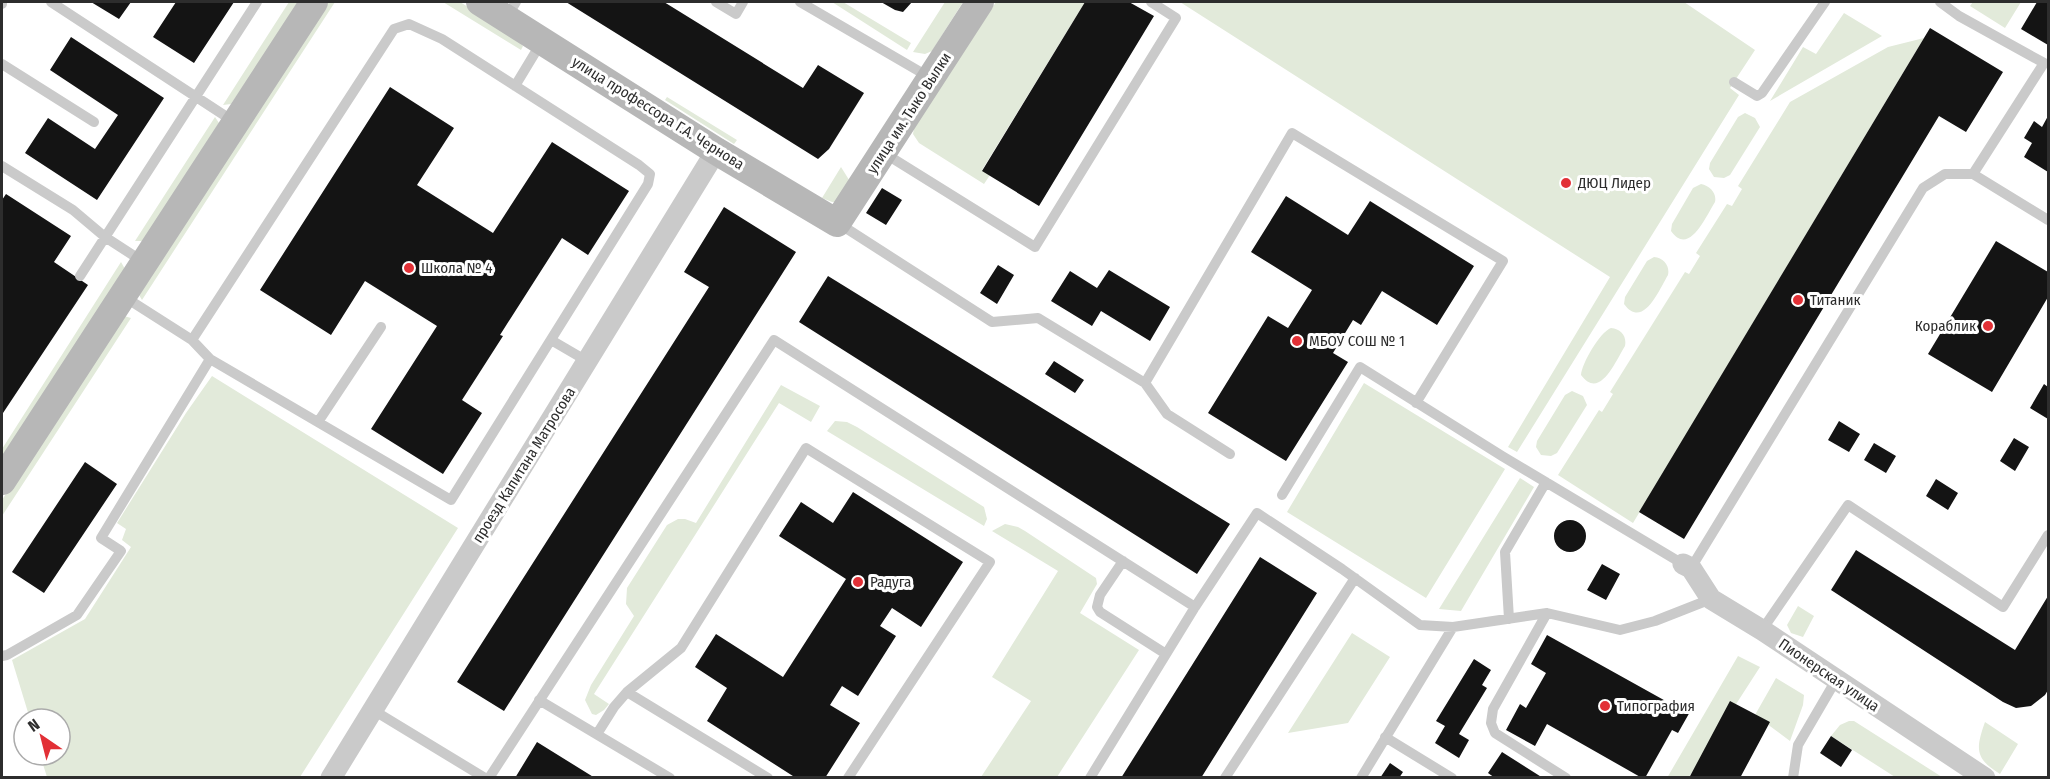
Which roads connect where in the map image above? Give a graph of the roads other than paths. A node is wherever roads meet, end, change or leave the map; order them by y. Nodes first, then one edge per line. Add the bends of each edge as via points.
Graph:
1 (51, 2) edge
2 (258, 2) edge
3 (314, 2) edge
4 (480, 2) edge
5 (716, 2) edge
6 (743, 2) edge
7 (980, 2) edge
8 (1151, 2) edge
9 (1826, 2) edge
10 (1940, 2) edge
11 (807, 3) edge
12 (512, 10) edge
13 (543, 41) junction
14 (2, 64) edge
15 (932, 78) junction
16 (1734, 82) dead end
17 (515, 86) junction
18 (197, 97) junction
19 (94, 122) dead end
20 (236, 123) junction
21 (716, 151) junction
22 (883, 153) junction
23 (2, 166) edge
24 (1973, 174) junction
25 (2049, 220) edge
26 (837, 223) junction
27 (105, 237) junction
28 (145, 263) junction
29 (80, 276) dead end
30 (123, 296) junction
31 (381, 327) dead end
32 (192, 340) junction
33 (551, 340) junction
34 (210, 359) junction
35 (587, 361) junction
36 (1145, 383) junction
37 (1416, 403) junction
38 (318, 422) junction
39 (1230, 454) dead end
40 (2, 481) edge
41 (1546, 482) junction
42 (1282, 495) dead end
43 (2049, 535) edge
44 (1123, 561) junction
45 (1687, 566) junction
46 (1355, 579) junction
47 (1711, 598) junction
48 (1195, 607) junction
49 (1547, 614) junction
50 (1509, 620) junction
51 (1453, 627) junction
52 (1762, 630) junction
53 (1166, 654) junction
54 (2, 656) edge
55 (1836, 680) junction
56 (627, 692) junction
57 (539, 700) junction
58 (373, 710) junction
59 (597, 734) junction
60 (1385, 737) junction
61 (331, 777) edge
62 (487, 777) edge
63 (670, 777) edge
64 (768, 777) edge
65 (848, 777) edge
66 (1090, 777) edge
67 (1225, 777) edge
68 (1361, 777) edge
69 (1452, 777) edge
70 (1566, 777) edge
71 (1793, 777) edge
72 (1985, 777) edge

1 - 18 lane
2 - 18 lane
3 - 20 street
4 - 12 street, улица профессора Г.А. Чернова
5 - 6 lane via 736,14
7 - 15 street, улица им. Тыко Вылки
8 - 22 lane via 1176,18 1035,247
9 - 16 lane via 1762,93 1756,96
10 - 24 lane via 2044,63
11 - 15 lane
12 - 13 street, улица профессора Г.А. Чернова
13 - 17 lane
13 - 21 street, улица профессора Г.А. Чернова
14 - 19 lane
15 - 22 street, улица им. Тыко Вылки
17 - 32 lane via 422,29 409,24 394,29
17 - 33 lane via 650,174 648,184
18 - 20 lane
18 - 27 lane
20 - 28 street
21 - 26 street, улица профессора Г.А. Чернова
21 - 35 street, проезд Капитана Матросова
22 - 26 street, улица им. Тыко Вылки
23 - 27 lane via 73,210
24 - 25 lane
24 - 45 lane via 1946,174 1923,188
26 - 36 lane via 992,322 1038,318
27 - 28 lane
27 - 29 lane
28 - 30 street
30 - 32 lane
30 - 40 street
31 - 38 lane
32 - 34 lane
33 - 35 lane
33 - 38 lane via 451,500
34 - 38 lane
34 - 54 lane via 101,538 121,551 77,615
35 - 58 street, проезд Капитана Матросова
36 - 37 lane via 1292,133 1503,261
36 - 39 lane via 1167,414
37 - 41 lane
37 - 42 lane via 1360,367
41 - 45 lane
41 - 50 lane via 1505,552
43 - 52 lane via 2003,607 1848,505
44 - 48 lane
44 - 53 lane via 1100,595 1097,607
44 - 57 lane via 774,340
45 - 47 street, Пионерская улица
46 - 48 lane via 1257,513
46 - 51 lane via 1420,625
46 - 67 lane
47 - 49 lane via 1656,621 1620,630
47 - 52 street, Пионерская улица
48 - 53 lane
49 - 50 lane
49 - 70 lane via 1493,709 1491,723 1495,733
50 - 51 lane
51 - 60 lane
52 - 55 street, Пионерская улица
53 - 66 lane
55 - 71 lane via 1798,745
55 - 72 street, Пионерская улица
56 - 59 lane
56 - 64 lane
56 - 65 lane via 681,648 806,448 990,562
57 - 59 lane
57 - 62 lane
58 - 61 street, проезд Капитана Матросова
58 - 62 lane
59 - 63 lane
60 - 68 lane
60 - 69 lane

